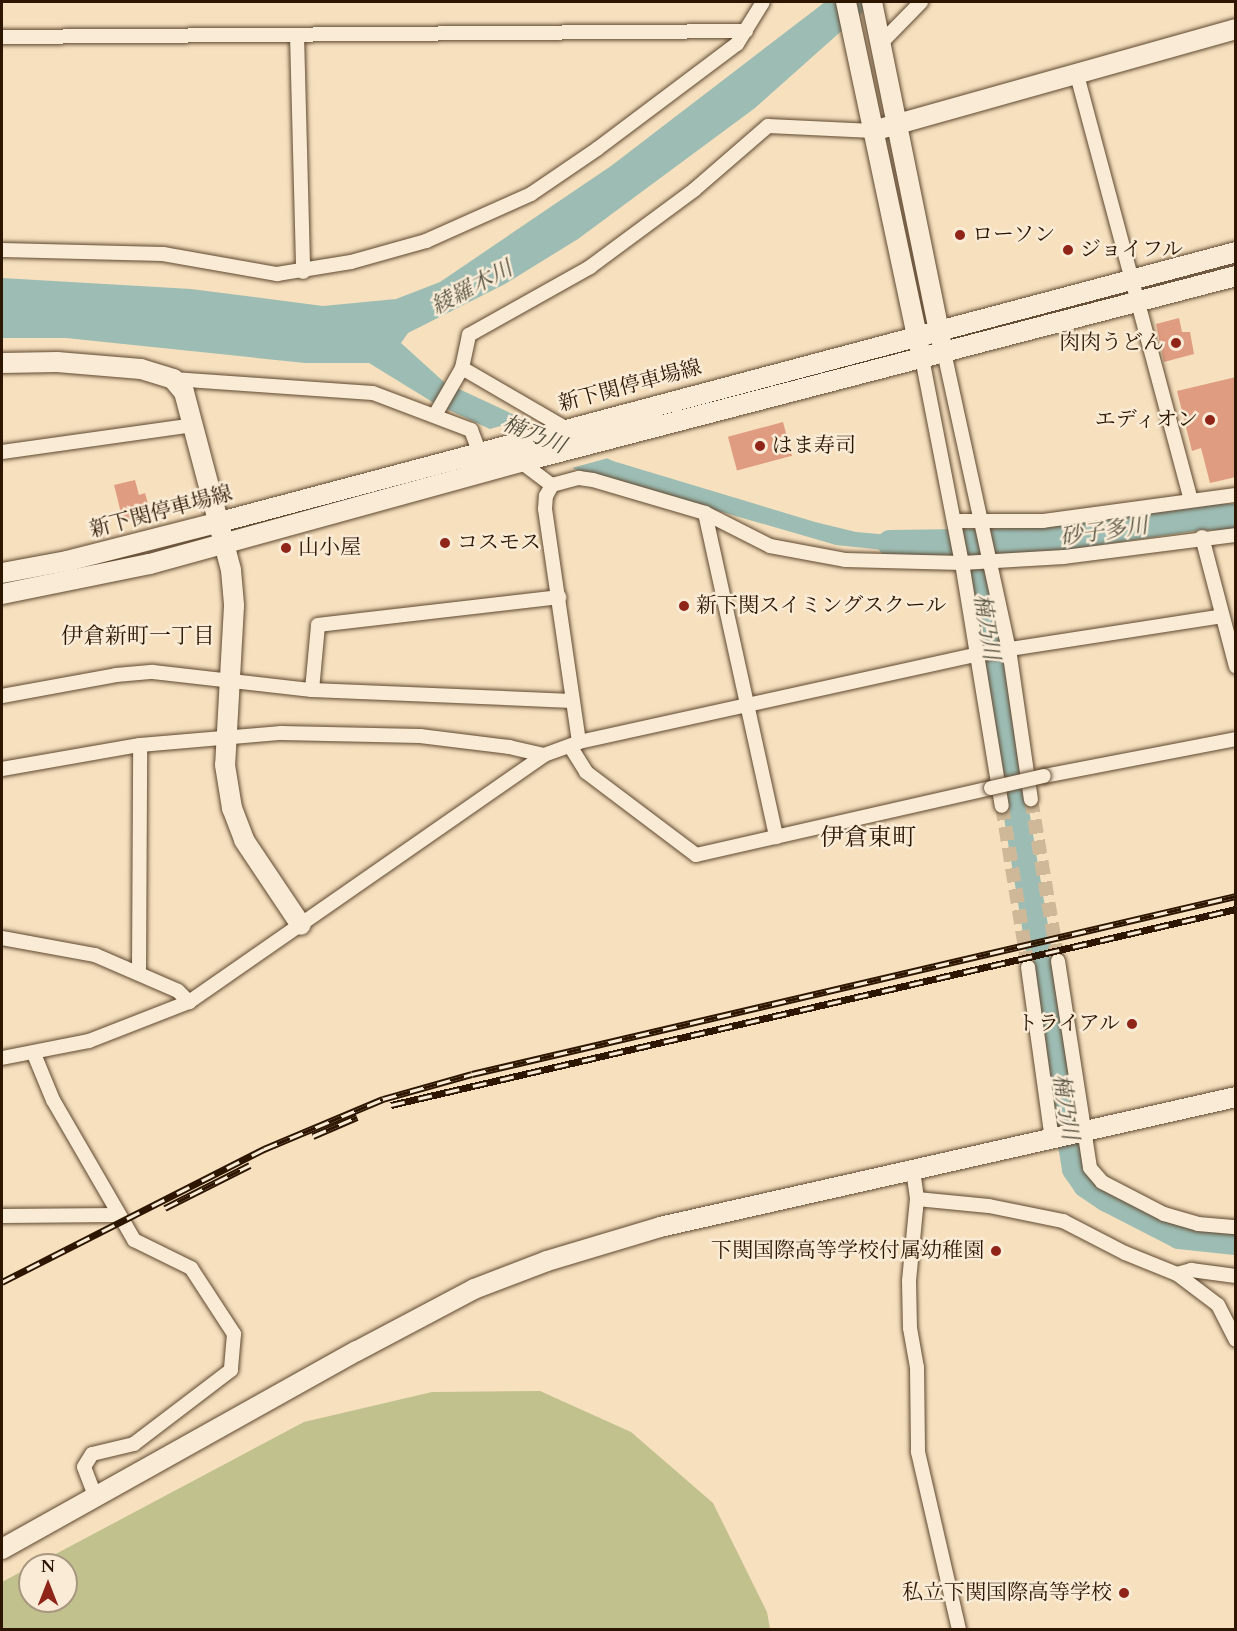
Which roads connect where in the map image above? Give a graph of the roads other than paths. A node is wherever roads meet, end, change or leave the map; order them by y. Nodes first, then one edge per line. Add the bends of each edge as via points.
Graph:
1 (846, 2) edge
2 (872, 2) edge
3 (921, 2) edge
4 (760, 4) edge
5 (1236, 29) edge
6 (746, 31) junction
7 (297, 35) junction
8 (2, 36) edge
9 (880, 44) junction
10 (1077, 75) junction
11 (894, 126) junction
12 (873, 130) junction
13 (2, 250) edge
14 (1236, 252) edge
15 (303, 272) junction
16 (1236, 276) edge
17 (1133, 279) junction
18 (1139, 302) junction
19 (939, 328) junction
20 (917, 333) junction
21 (944, 352) junction
22 (922, 358) junction
23 (2, 363) edge
24 (460, 372) junction
25 (173, 379) junction
26 (436, 412) junction
27 (195, 425) junction
28 (564, 429) junction
29 (479, 451) junction
30 (2, 452) edge
31 (525, 461) junction
32 (552, 485) junction
33 (1235, 494) edge
34 (1191, 499) junction
35 (705, 513) junction
36 (220, 522) junction
37 (954, 523) junction
38 (983, 523) junction
39 (1236, 535) edge
40 (1202, 537) junction
41 (225, 544) junction
42 (988, 560) junction
43 (963, 561) junction
44 (2, 573) edge
45 (2, 594) edge
46 (559, 597) junction
47 (1222, 616) junction
48 (1005, 650) junction
49 (980, 654) junction
50 (1236, 667) edge
51 (230, 679) junction
52 (312, 690) junction
53 (2, 696) edge
54 (572, 701) junction
55 (746, 704) junction
56 (225, 736) junction
57 (1236, 739) edge
58 (574, 744) junction
59 (140, 745) junction
60 (543, 755) junction
61 (2, 769) edge
62 (1031, 800) tunnel mouth
63 (1002, 806) tunnel mouth
64 (776, 837) junction
65 (301, 925) junction
66 (2, 938) edge
67 (1058, 961) tunnel mouth
68 (1028, 967) tunnel mouth
69 (139, 973) junction
70 (189, 1002) junction
71 (34, 1054) junction
72 (2, 1058) edge
73 (1236, 1097) edge
74 (1083, 1133) junction
75 (1052, 1139) junction
76 (913, 1170) junction
77 (917, 1199) junction
78 (117, 1215) junction
79 (2, 1216) edge
80 (1236, 1227) edge
81 (1177, 1274) junction
82 (1236, 1276) edge
83 (1236, 1340) edge
84 (95, 1496) junction
85 (2, 1549) edge
86 (959, 1629) edge

1 - 12 street
2 - 9 street
3 - 9 street
4 - 6 street
5 - 10 street
6 - 7 street
6 - 15 street via 736,44 531,194 426,241
7 - 8 street
7 - 15 street
9 - 11 street
10 - 11 street
10 - 17 street
11 - 12 street
11 - 19 street
12 - 20 street
12 - 24 street via 768,126 694,190 590,267 469,335
13 - 15 street via 163,254 277,273
14 - 17 street, 新下関停車場線
16 - 18 street
17 - 18 street
17 - 19 street, 新下関停車場線
18 - 21 street
18 - 34 street
19 - 20 street, 新下関停車場線
19 - 21 street
20 - 22 street
20 - 28 street, 新下関停車場線
21 - 22 street
21 - 38 street
22 - 31 street
22 - 37 street
23 - 25 street via 109,364
24 - 26 street
24 - 28 street
25 - 26 street via 373,393
25 - 27 street via 184,392
26 - 29 street via 471,430
27 - 30 street
27 - 36 street
28 - 29 street, 新下関停車場線
29 - 36 street, 新下関停車場線
31 - 32 street
31 - 41 street
32 - 35 street via 579,478 593,480
32 - 46 street via 546,496 546,509
33 - 34 street
34 - 38 street via 1043,521
35 - 43 street via 770,546 845,560
35 - 55 street
36 - 41 street
36 - 44 street, 新下関停車場線 via 67,561
37 - 38 street
37 - 43 street
38 - 42 street
39 - 40 street
40 - 42 street via 1064,557
40 - 47 street
41 - 45 street via 71,582
41 - 51 street via 234,606
42 - 43 street
42 - 48 street
43 - 49 street
46 - 52 street via 318,625
46 - 54 street
47 - 48 street
47 - 50 street
48 - 49 street
48 - 62 street
49 - 55 street
49 - 63 street
51 - 52 street
51 - 53 street via 153,672
51 - 56 street
52 - 54 street
54 - 58 street
55 - 58 street
55 - 64 street
56 - 59 street
56 - 60 street via 280,732 420,736
56 - 65 street via 232,808 244,840
57 - 64 street, bridge via 1044,776
58 - 60 street
58 - 64 street via 586,772 696,855
59 - 61 street
59 - 69 street
60 - 65 street
65 - 70 street
66 - 69 street via 95,955
67 - 74 street
68 - 75 street
69 - 70 street via 178,991
70 - 71 street via 89,1041
71 - 72 street
71 - 78 street via 53,1100
73 - 74 street
74 - 75 street
74 - 80 street via 1090,1168 1102,1182 1164,1214 1198,1224
75 - 76 street
76 - 77 street
76 - 84 street via 660,1227 547,1261 474,1289
77 - 81 street via 989,1206 1063,1221
77 - 86 street via 909,1281 910,1328 918,1367 918,1452
78 - 79 street
78 - 84 street via 134,1240 191,1268 234,1334 231,1370 134,1444 92,1454 84,1467
81 - 82 street via 1191,1270
81 - 83 street via 1218,1305
84 - 85 street

